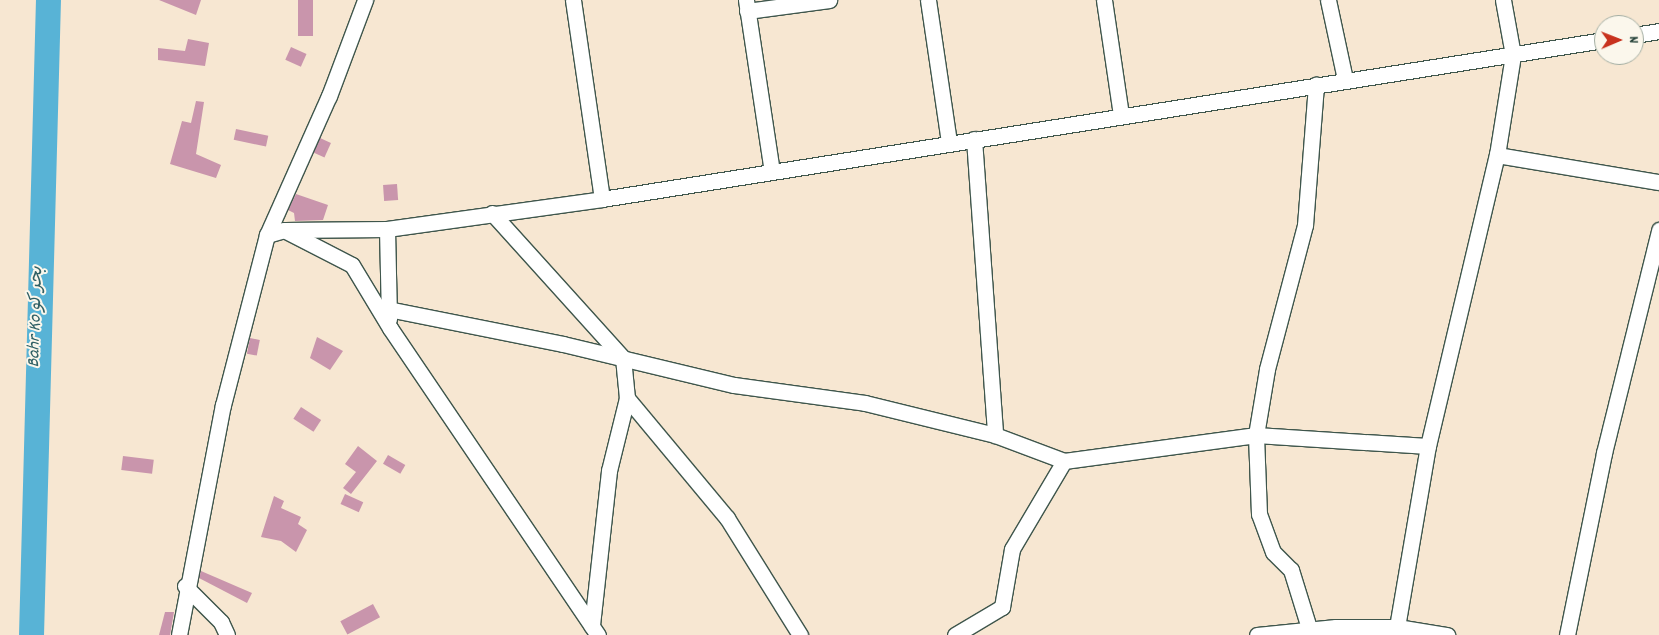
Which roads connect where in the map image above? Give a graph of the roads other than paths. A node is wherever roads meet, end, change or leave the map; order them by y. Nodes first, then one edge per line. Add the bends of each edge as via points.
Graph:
1 (365, 0) edge
2 (573, 0) edge
3 (830, 0) edge
4 (928, 0) edge
5 (1104, 0) edge
6 (1328, 0) edge
7 (1503, 0) edge
8 (747, 6) edge
9 (1659, 30) edge
10 (1644, 33) edge
11 (1594, 42) edge
12 (1513, 55) junction
13 (1345, 79) junction
14 (1316, 84) junction
15 (1121, 115) junction
16 (974, 139) junction
17 (949, 143) junction
18 (1497, 155) junction
19 (772, 171) junction
20 (1659, 182) edge
21 (602, 199) junction
22 (492, 213) junction
23 (387, 229) junction
24 (284, 230) junction
25 (1659, 230) edge
26 (266, 234) junction
27 (388, 309) junction
28 (390, 328) junction
29 (623, 358) junction
30 (627, 398) junction
31 (994, 435) junction
32 (1256, 435) junction
33 (1428, 446) junction
34 (1064, 461) junction
35 (186, 586) junction
36 (1397, 627) junction
37 (1309, 628) junction
38 (595, 630) edge
39 (179, 635) edge
40 (227, 635) edge
41 (800, 635) edge
42 (955, 635) edge
43 (1257, 635) edge
44 (1447, 635) edge
45 (1567, 635) edge

1 - 26 street via 329,96
2 - 21 street
3 - 8 street
4 - 17 street
5 - 15 street
6 - 13 street
7 - 12 street
8 - 19 street
9 - 10 street
11 - 12 street
12 - 13 street
12 - 18 street
13 - 14 street
14 - 15 street
14 - 32 street via 1305,225 1267,369
15 - 16 street
16 - 17 street
16 - 31 street
17 - 19 street
18 - 20 street
18 - 33 street
19 - 21 street
21 - 22 street
22 - 23 street
22 - 29 street
23 - 24 street
23 - 27 street
24 - 26 street
24 - 28 street via 352,265
25 - 45 street via 1604,453
26 - 35 street via 223,405
27 - 28 street
27 - 29 street
28 - 38 street
29 - 30 street
29 - 31 street via 734,385 865,403
30 - 38 street via 609,471
30 - 41 street via 727,518
31 - 34 street
32 - 33 street
32 - 34 street
32 - 37 street via 1259,514 1273,552 1291,570
33 - 36 street
34 - 42 street via 1012,549 1002,607
35 - 39 street
35 - 40 street via 221,622
36 - 37 street
36 - 44 street
37 - 43 street

